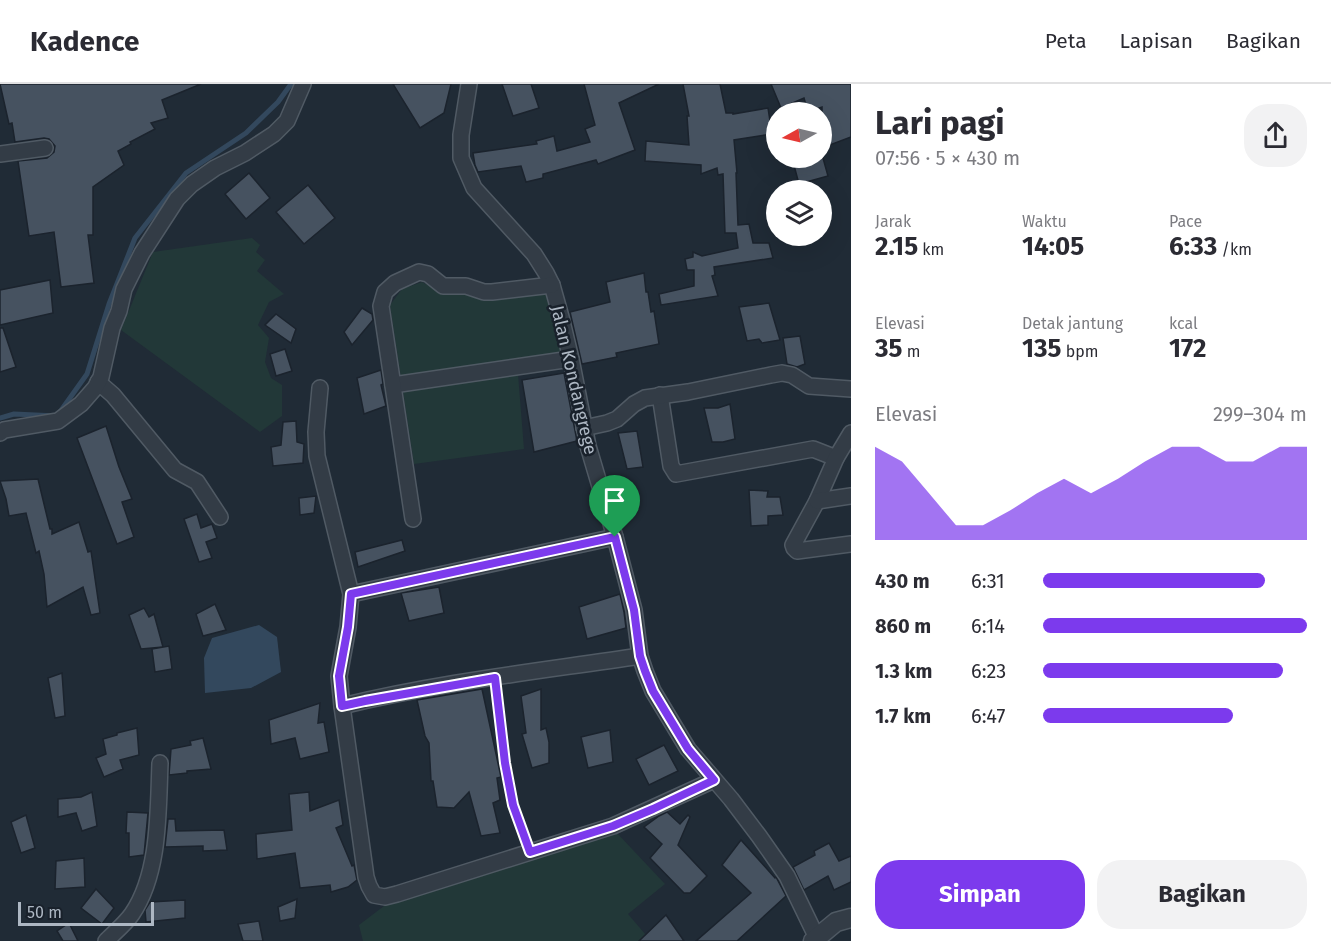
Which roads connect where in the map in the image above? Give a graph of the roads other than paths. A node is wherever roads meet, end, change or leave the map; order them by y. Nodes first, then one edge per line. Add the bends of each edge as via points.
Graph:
1 (303, 84) edge
2 (469, 84) edge
3 (45, 148) dead end
4 (0, 154) edge
5 (552, 285) junction
6 (571, 359) junction
7 (98, 382) junction
8 (393, 386) junction
9 (320, 388) dead end
10 (851, 389) edge
11 (660, 395) junction
12 (584, 428) junction
13 (0, 433) edge
14 (851, 433) edge
15 (836, 458) junction
16 (851, 496) edge
17 (817, 501) junction
18 (220, 517) dead end
19 (413, 519) dead end
20 (615, 537) junction
21 (851, 544) edge
22 (351, 594) junction
23 (640, 656) junction
24 (495, 678) junction
25 (342, 706) junction
26 (159, 763) dead end
27 (714, 780) junction
28 (530, 852) junction
29 (851, 918) edge
30 (815, 939) edge
31 (106, 941) edge

1 - 7 street via 287,121 274,134 207,173 177,199 124,289
2 - 5 street, Jalan Kondangrege via 460,135 467,175 474,188 534,254
3 - 4 street
5 - 6 street, Jalan Kondangrege
5 - 8 street via 484,292 466,286 443,286 419,272 395,283 385,292 381,306
6 - 8 street
6 - 12 street, Jalan Kondangrege
7 - 13 street via 81,404 58,421
7 - 18 street via 175,470 196,482
8 - 19 street
9 - 22 street via 317,456
10 - 11 street via 809,386 782,373
11 - 12 street via 634,404 617,419
11 - 15 street via 671,466 676,474 813,449
12 - 20 street, Jalan Kondangrege
14 - 15 street
15 - 17 street
16 - 17 street
17 - 21 street via 793,545 795,550
20 - 22 street
20 - 23 street, Jalan Kondangrege via 634,610
22 - 25 street via 339,676
23 - 24 street
23 - 27 street, Jalan Kondangrege via 653,691 688,749
24 - 25 street
24 - 28 lane via 513,805
25 - 28 street via 366,878 374,895 397,894
26 - 31 street via 158,815 149,877 132,914
27 - 28 street via 613,826
27 - 30 street, Jalan Kondangrege via 787,876
29 - 30 street via 836,922

